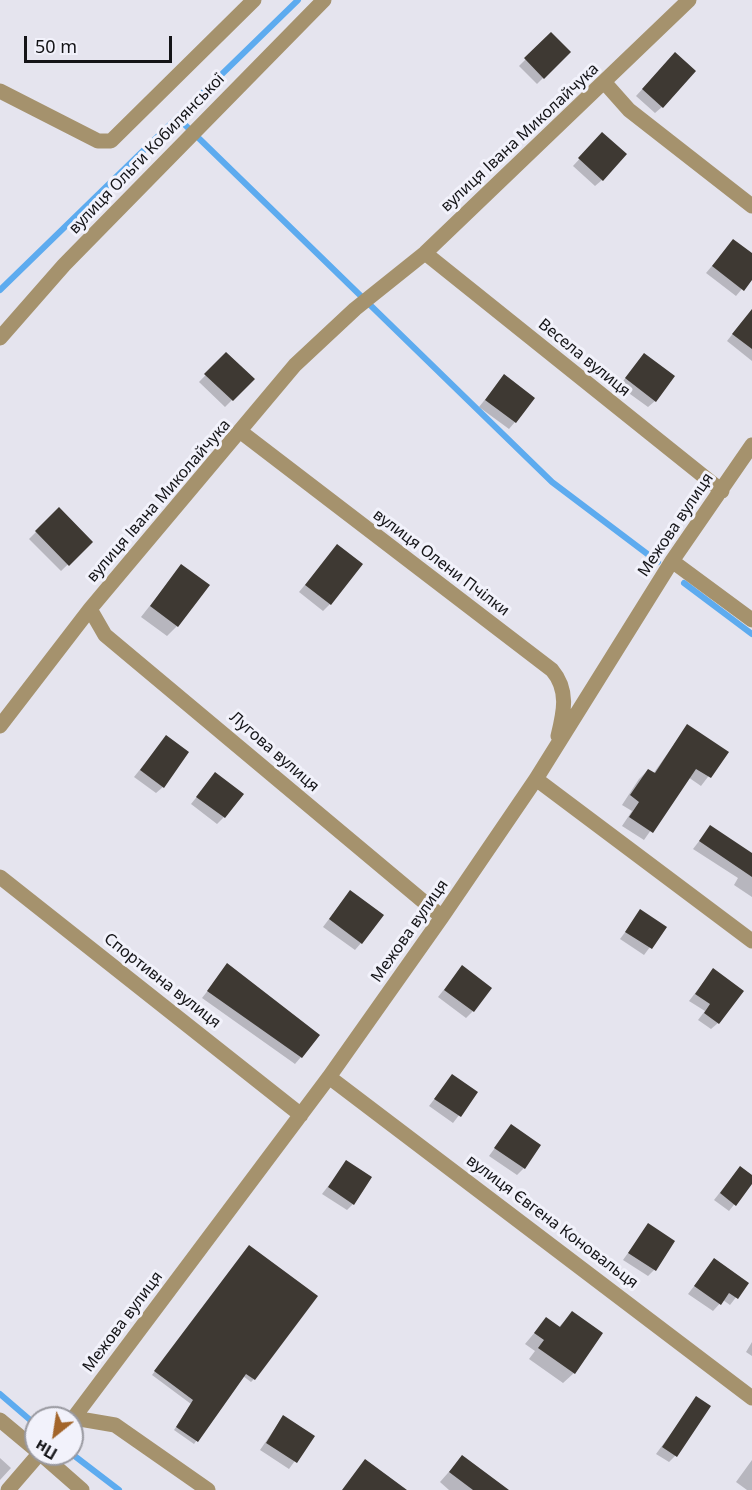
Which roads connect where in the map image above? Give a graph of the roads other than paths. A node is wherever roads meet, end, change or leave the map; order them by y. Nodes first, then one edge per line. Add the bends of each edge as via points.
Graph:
1 (254, 0) edge
2 (324, 0) edge
3 (689, 0) edge
4 (605, 83) junction
5 (0, 91) edge
6 (752, 206) edge
7 (424, 253) junction
8 (0, 338) edge
9 (242, 432) junction
10 (752, 445) edge
11 (722, 491) junction
12 (672, 561) junction
13 (90, 609) junction
14 (752, 620) edge
15 (0, 726) edge
16 (554, 750) junction
17 (536, 779) junction
18 (0, 877) edge
19 (442, 917) junction
20 (752, 941) edge
21 (329, 1077) junction
22 (301, 1114) junction
23 (752, 1398) edge
24 (83, 1406) edge
25 (0, 1420) edge
26 (84, 1421) edge
27 (24, 1440) edge
28 (29, 1466) edge
29 (54, 1466) edge
30 (8, 1490) edge
31 (82, 1490) edge
32 (208, 1490) edge

1 - 5 street via 111,141 98,141
2 - 8 street, вулиця Ольги Кобилянської via 64,265
3 - 4 street, вулиця Івана Миколайчука
4 - 6 street via 629,110
4 - 7 street, вулиця Івана Миколайчука
7 - 9 street, вулиця Івана Миколайчука via 370,296 296,365
7 - 11 street, Весела вулиця
9 - 13 street, вулиця Івана Миколайчука
9 - 16 street, вулиця Олени Пчілки via 552,670 564,691
10 - 11 street, Межова вулиця
11 - 12 street, Межова вулиця
12 - 14 street
12 - 16 street, Межова вулиця
13 - 15 street, вулиця Івана Миколайчука
13 - 19 street, Лугова вулиця via 105,635
16 - 17 street, Межова вулиця
17 - 19 street, Межова вулиця
17 - 20 street
18 - 22 street, Спортивна вулиця
19 - 21 street, Межова вулиця
21 - 22 street, Межова вулиця
21 - 23 street, вулиця Євгена Коновальця
22 - 24 street, Межова вулиця
25 - 27 street
26 - 32 street via 115,1425
28 - 30 street
29 - 31 street

